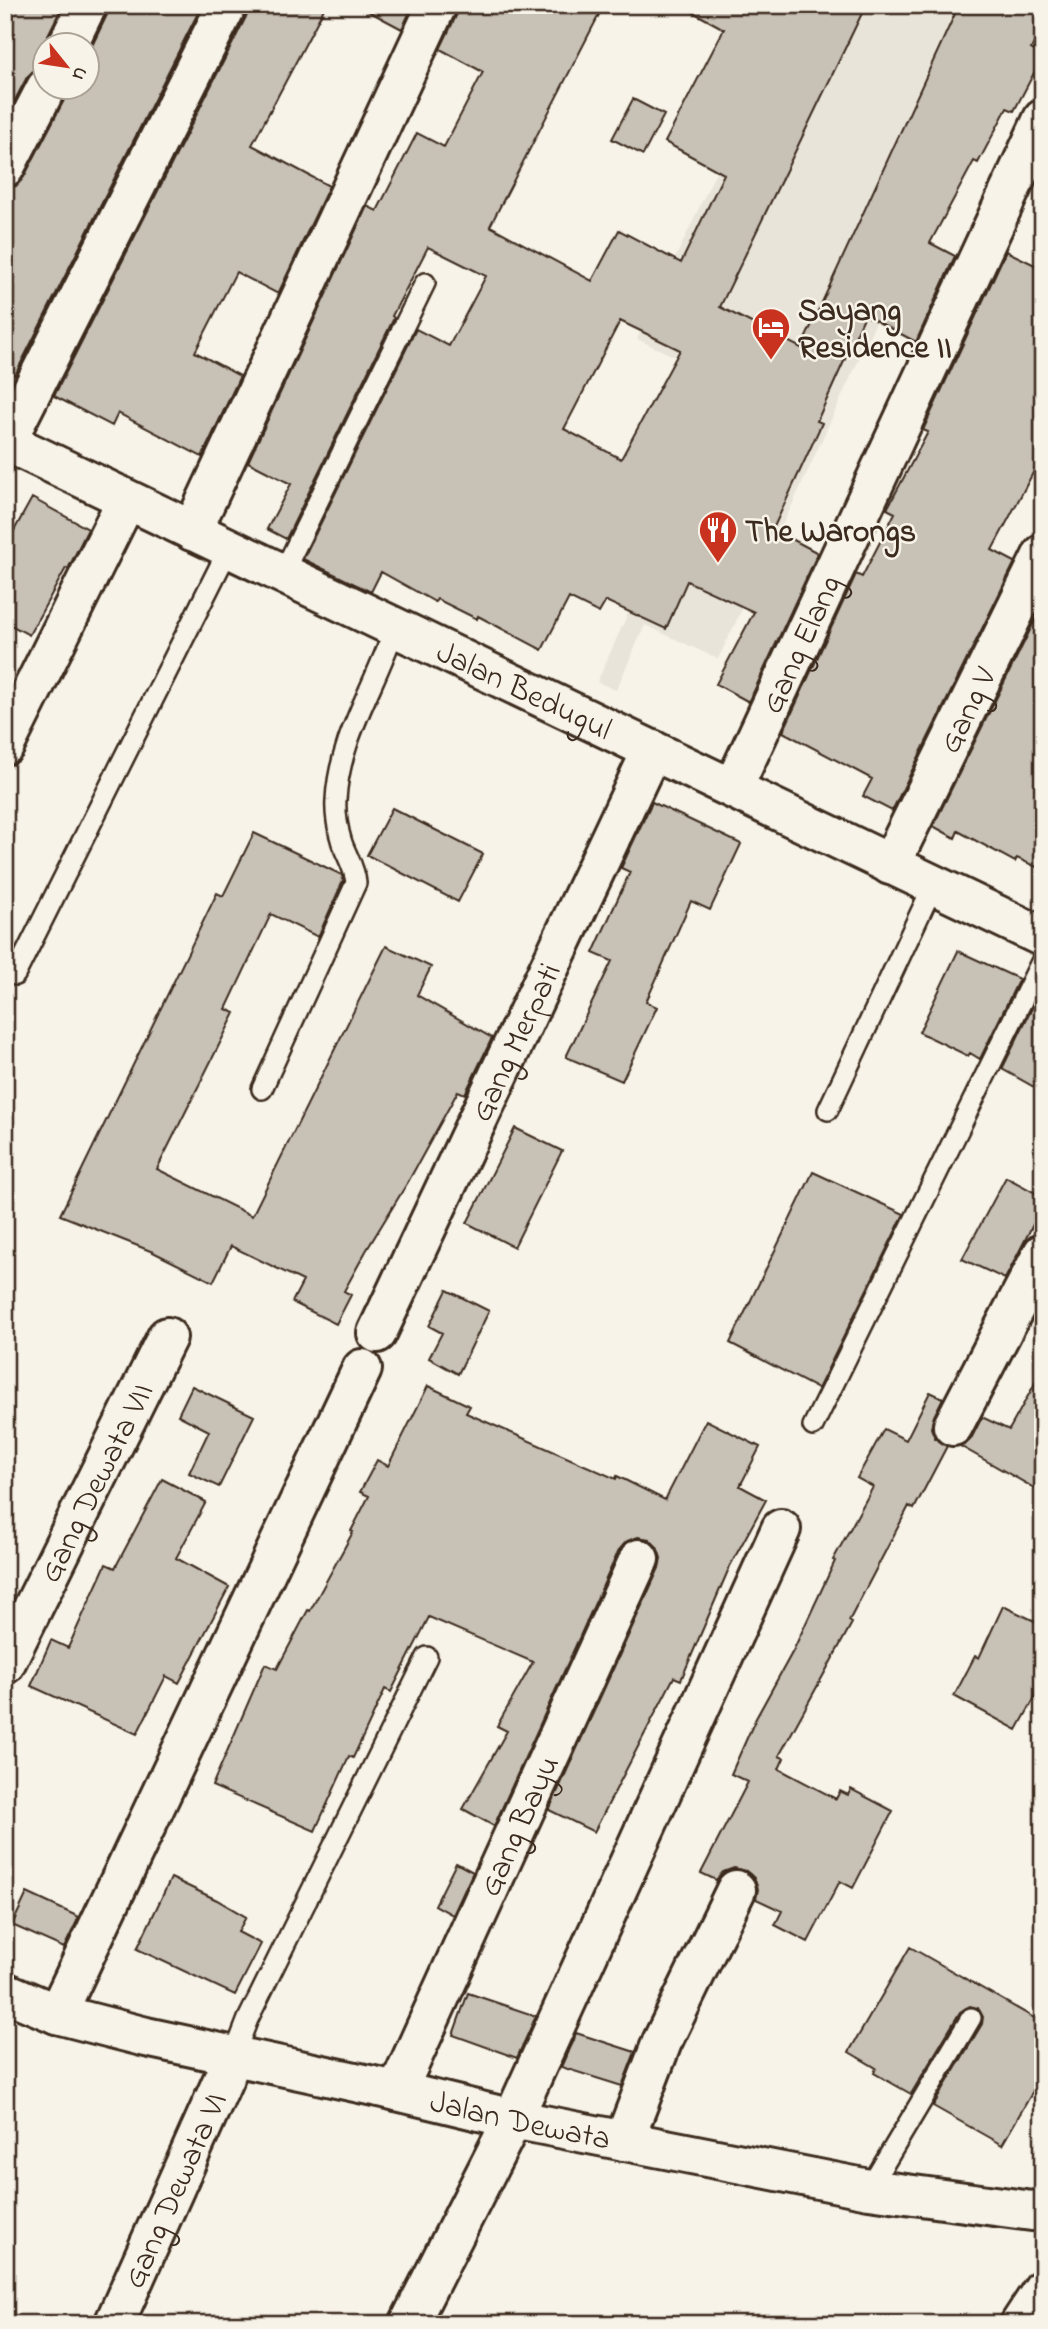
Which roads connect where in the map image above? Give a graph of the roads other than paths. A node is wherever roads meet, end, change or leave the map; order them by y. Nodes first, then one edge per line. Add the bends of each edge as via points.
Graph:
1 (87, 5) edge
2 (228, 5) edge
3 (437, 5) edge
4 (74, 32) edge
5 (39, 102) edge
6 (1043, 119) edge
7 (5, 167) edge
8 (425, 283) dead end
9 (6, 442) edge
10 (126, 501) junction
11 (192, 531) junction
12 (229, 548) junction
13 (1043, 554) edge
14 (283, 573) junction
15 (395, 627) junction
16 (5, 745) edge
17 (652, 750) junction
18 (733, 788) junction
19 (890, 864) junction
20 (933, 886) junction
21 (1043, 937) edge
22 (1043, 958) edge
23 (15, 975) dead end
24 (262, 1089) dead end
25 (828, 1110) dead end
26 (1043, 1253) edge
27 (377, 1334) dead end
28 (167, 1337) dead end
29 (362, 1369) dead end
30 (813, 1426) dead end
31 (953, 1426) dead end
32 (781, 1529) dead end
33 (639, 1559) dead end
34 (427, 1657) dead end
35 (5, 1664) edge
36 (736, 1890) dead end
37 (5, 1992) edge
38 (57, 2014) junction
39 (971, 2018) dead end
40 (234, 2055) junction
41 (397, 2091) junction
42 (513, 2119) junction
43 (624, 2141) junction
44 (869, 2189) junction
45 (1043, 2209) edge
46 (1043, 2289) edge
47 (114, 2324) edge
48 (410, 2324) edge
49 (1020, 2324) edge

1 - 4 street
2 - 9 street
3 - 11 street
5 - 7 street
6 - 18 street, Gang Elang
8 - 14 lane
9 - 10 street, Jalan Bedugul
10 - 11 street, Jalan Bedugul
10 - 16 street
11 - 12 street, Jalan Bedugul
12 - 14 street, Jalan Bedugul
12 - 23 lane
13 - 19 street, Gang V
14 - 15 street, Jalan Bedugul
15 - 17 street, Jalan Bedugul
15 - 24 lane via 339,772 336,803 341,841 356,883
17 - 18 street, Jalan Bedugul
17 - 27 street, Gang Merpati
18 - 19 street, Jalan Bedugul
19 - 20 street, Jalan Bedugul
20 - 21 street, Jalan Bedugul
20 - 25 lane
22 - 30 lane
26 - 31 street
28 - 35 street, Gang Dewata VII
29 - 38 street
32 - 42 street
33 - 41 street, Gang Bayu
34 - 40 lane
36 - 43 street via 662,2042
37 - 38 street, Jalan Dewata
38 - 40 street, Jalan Dewata
39 - 44 lane
40 - 41 street, Jalan Dewata
40 - 47 street, Gang Dewata VI
41 - 42 street, Jalan Dewata
42 - 43 street, Jalan Dewata
42 - 48 street
43 - 44 street, Jalan Dewata
44 - 45 street, Jalan Dewata
46 - 49 street

